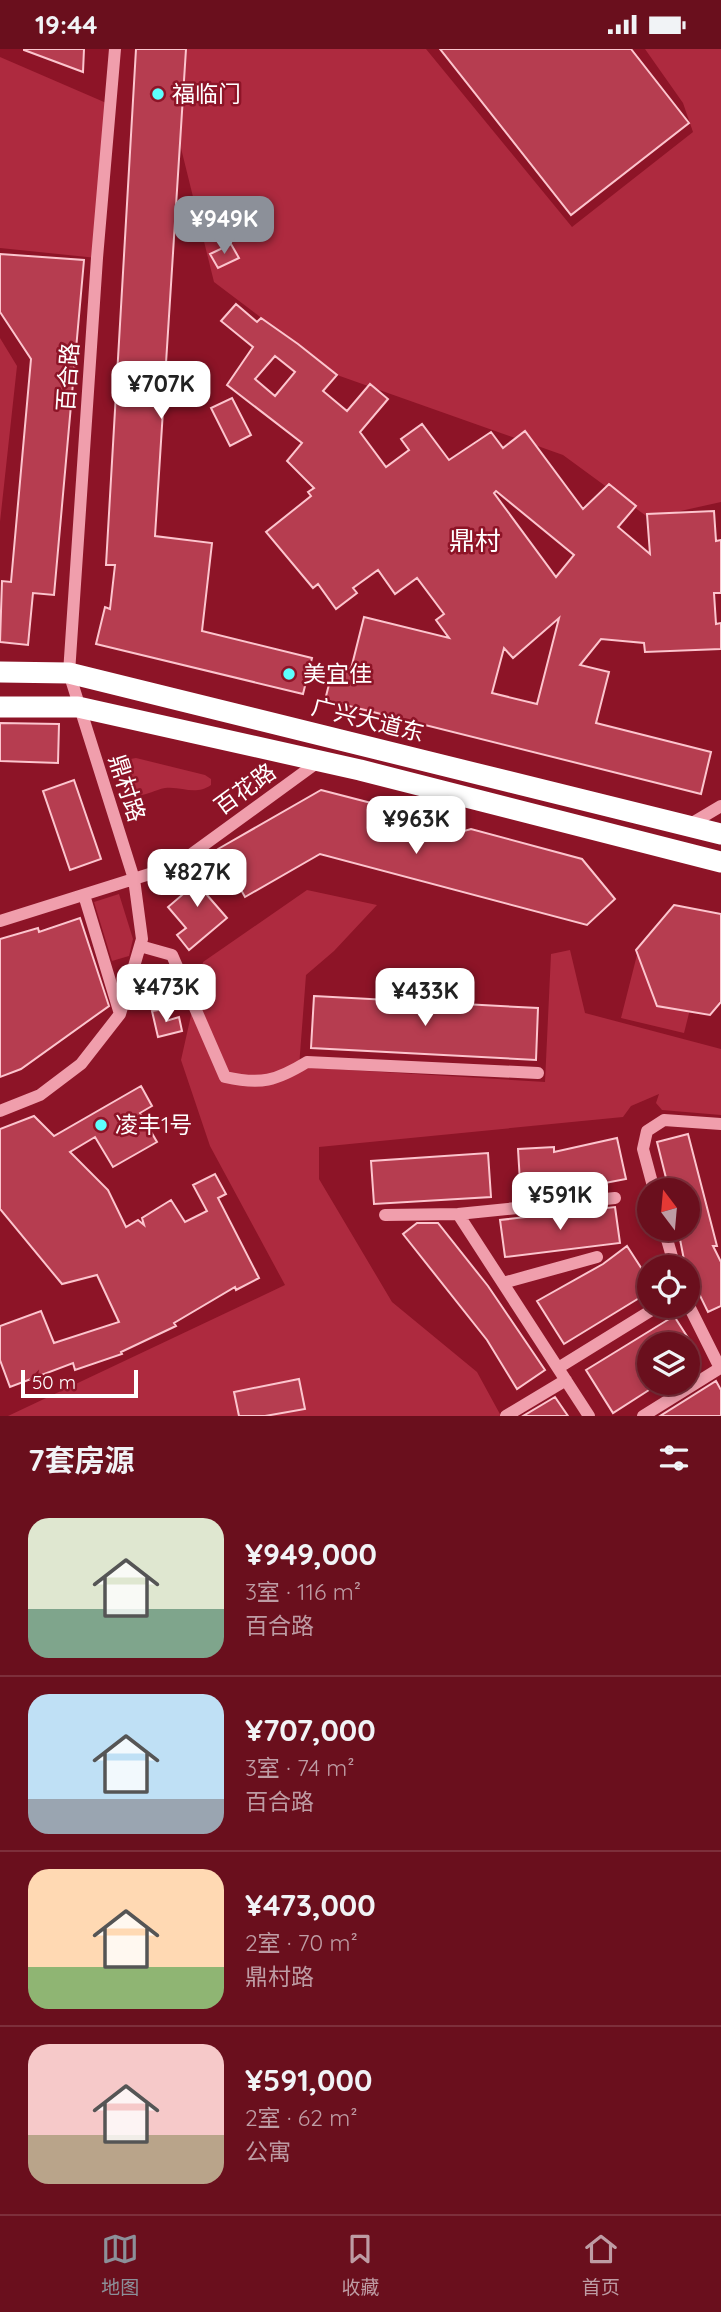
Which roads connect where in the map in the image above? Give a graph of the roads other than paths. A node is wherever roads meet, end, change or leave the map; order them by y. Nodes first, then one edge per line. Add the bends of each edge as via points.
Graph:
1 (115, 49) edge
2 (0, 672) edge
3 (69, 673) junction
4 (0, 707) edge
5 (78, 707) junction
6 (318, 762) junction
7 (721, 806) edge
8 (688, 825) junction
9 (721, 834) edge
10 (721, 862) edge
11 (134, 879) junction
12 (84, 895) junction
13 (0, 921) edge
14 (140, 946) junction
15 (120, 1014) junction
16 (538, 1073) dead end
17 (0, 1111) edge
18 (721, 1124) edge
19 (651, 1178) edge
20 (615, 1198) dead end
21 (458, 1214) junction
22 (384, 1215) dead end
23 (597, 1257) dead end
24 (503, 1283) junction
25 (639, 1318) edge
26 (695, 1318) edge
27 (558, 1368) junction
28 (565, 1380) junction
29 (506, 1416) edge
30 (589, 1416) edge
31 (643, 1416) edge

1 - 3 street, 百合路
2 - 3 highway, 广兴大道东
3 - 5 street, 百合路
3 - 8 highway, 广兴大道东
4 - 5 highway
5 - 6 highway
5 - 11 street, 鼎村路
6 - 10 highway
6 - 11 street, 百花路 via 174,866
7 - 8 street
8 - 9 highway, 广兴大道东
11 - 12 street, 百花路
11 - 14 street, 鼎村路
12 - 13 street, 百花路
12 - 15 street
14 - 15 street, 鼎村路
14 - 16 street via 172,955 225,1077 279,1079 307,1062
15 - 17 street, 鼎村路 via 81,1064 40,1095
18 - 19 street via 664,1120 647,1131 643,1149
20 - 21 street
21 - 22 street
21 - 24 street
23 - 24 street
24 - 27 street
25 - 27 street
26 - 31 street via 720,1368
27 - 28 street
28 - 29 street
28 - 30 street

